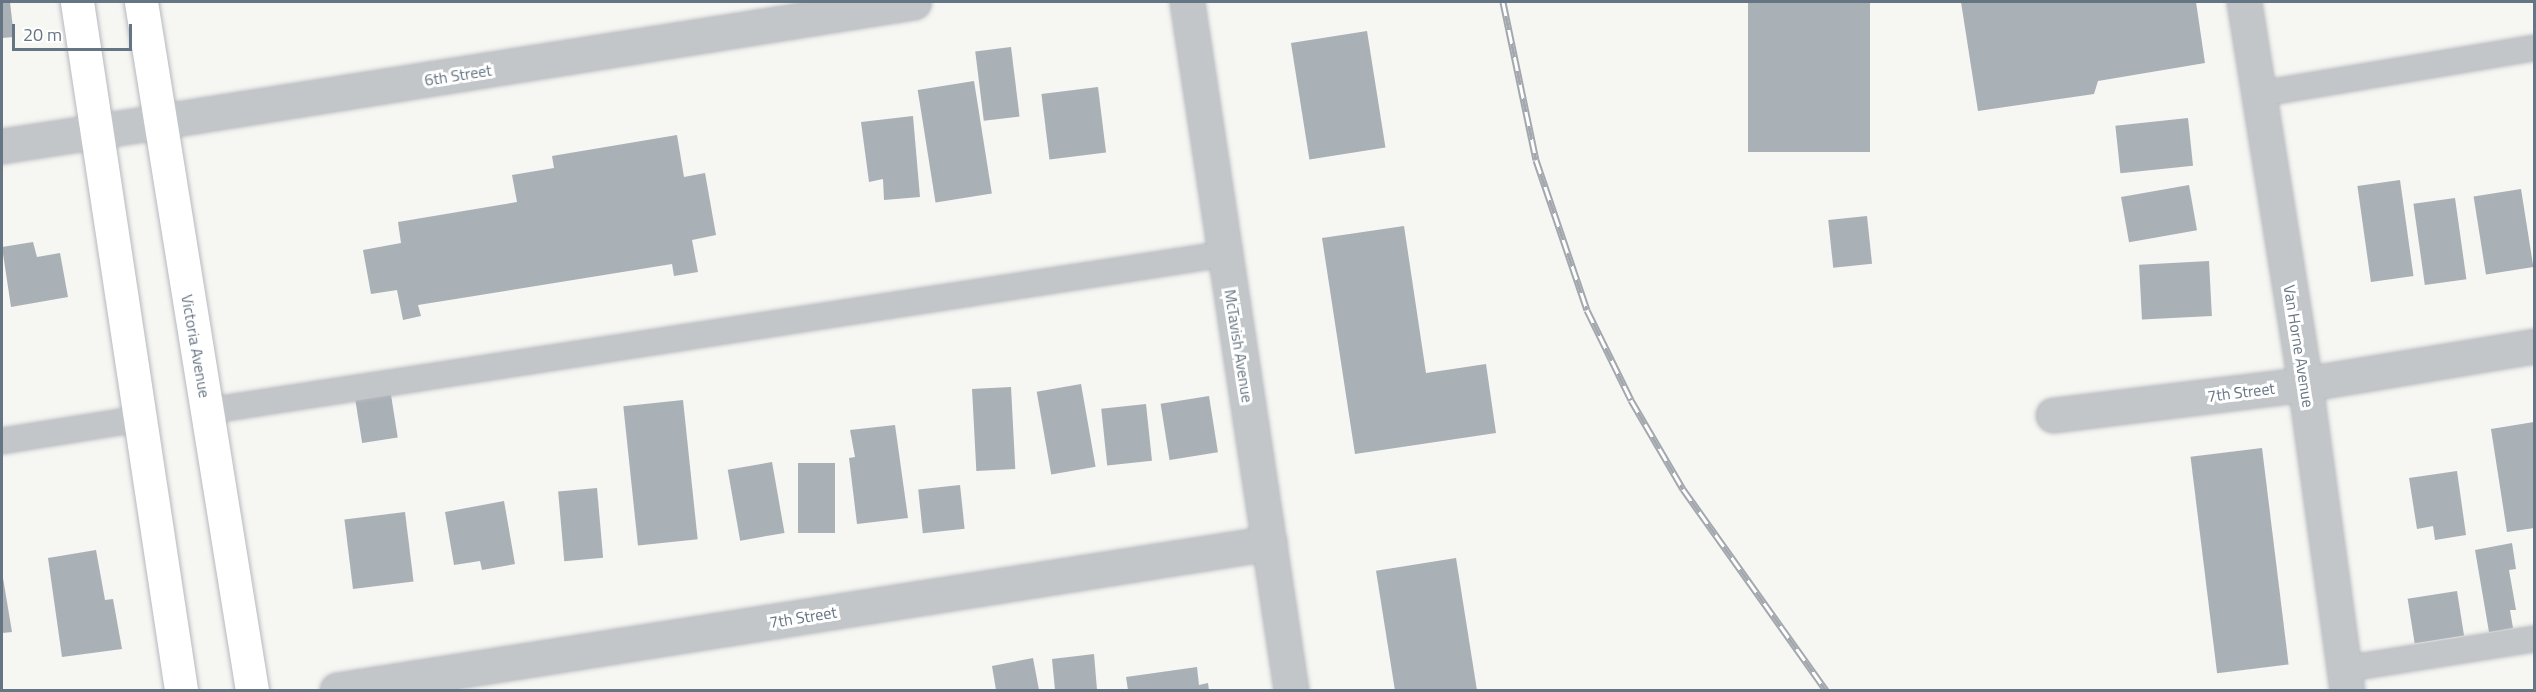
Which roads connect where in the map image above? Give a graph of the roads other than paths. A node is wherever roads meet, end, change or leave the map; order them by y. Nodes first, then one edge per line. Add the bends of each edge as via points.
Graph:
1 (77, 2) edge
2 (141, 2) edge
3 (914, 2) edge
4 (1187, 2) edge
5 (2244, 2) edge
6 (2535, 48) edge
7 (2259, 94) junction
8 (157, 122) junction
9 (98, 130) junction
10 (2, 146) edge
11 (1225, 254) junction
12 (2535, 346) edge
13 (2305, 384) junction
14 (207, 411) junction
15 (2053, 415) dead end
16 (140, 419) junction
17 (2, 441) edge
18 (1269, 543) junction
19 (2535, 639) edge
20 (2346, 680) edge
21 (181, 690) edge
22 (252, 690) edge
23 (337, 690) edge
24 (1291, 690) edge

1 - 9 main road
2 - 8 main road, Victoria Avenue
3 - 8 street, 6th Street
4 - 11 street, McTavish Avenue
5 - 7 street, Van Horne Avenue
6 - 7 lane
7 - 13 street, Van Horne Avenue
8 - 9 street, 6th Street
8 - 14 main road, Victoria Avenue
9 - 10 street, 6th Street
9 - 16 main road
11 - 14 lane
11 - 18 street, McTavish Avenue
12 - 13 street, 7th Street
13 - 15 street, 7th Street
13 - 20 street, Van Horne Avenue
14 - 22 main road, Victoria Avenue
16 - 17 lane
16 - 21 main road
18 - 23 street, 7th Street
18 - 24 street, McTavish Avenue
19 - 20 lane

